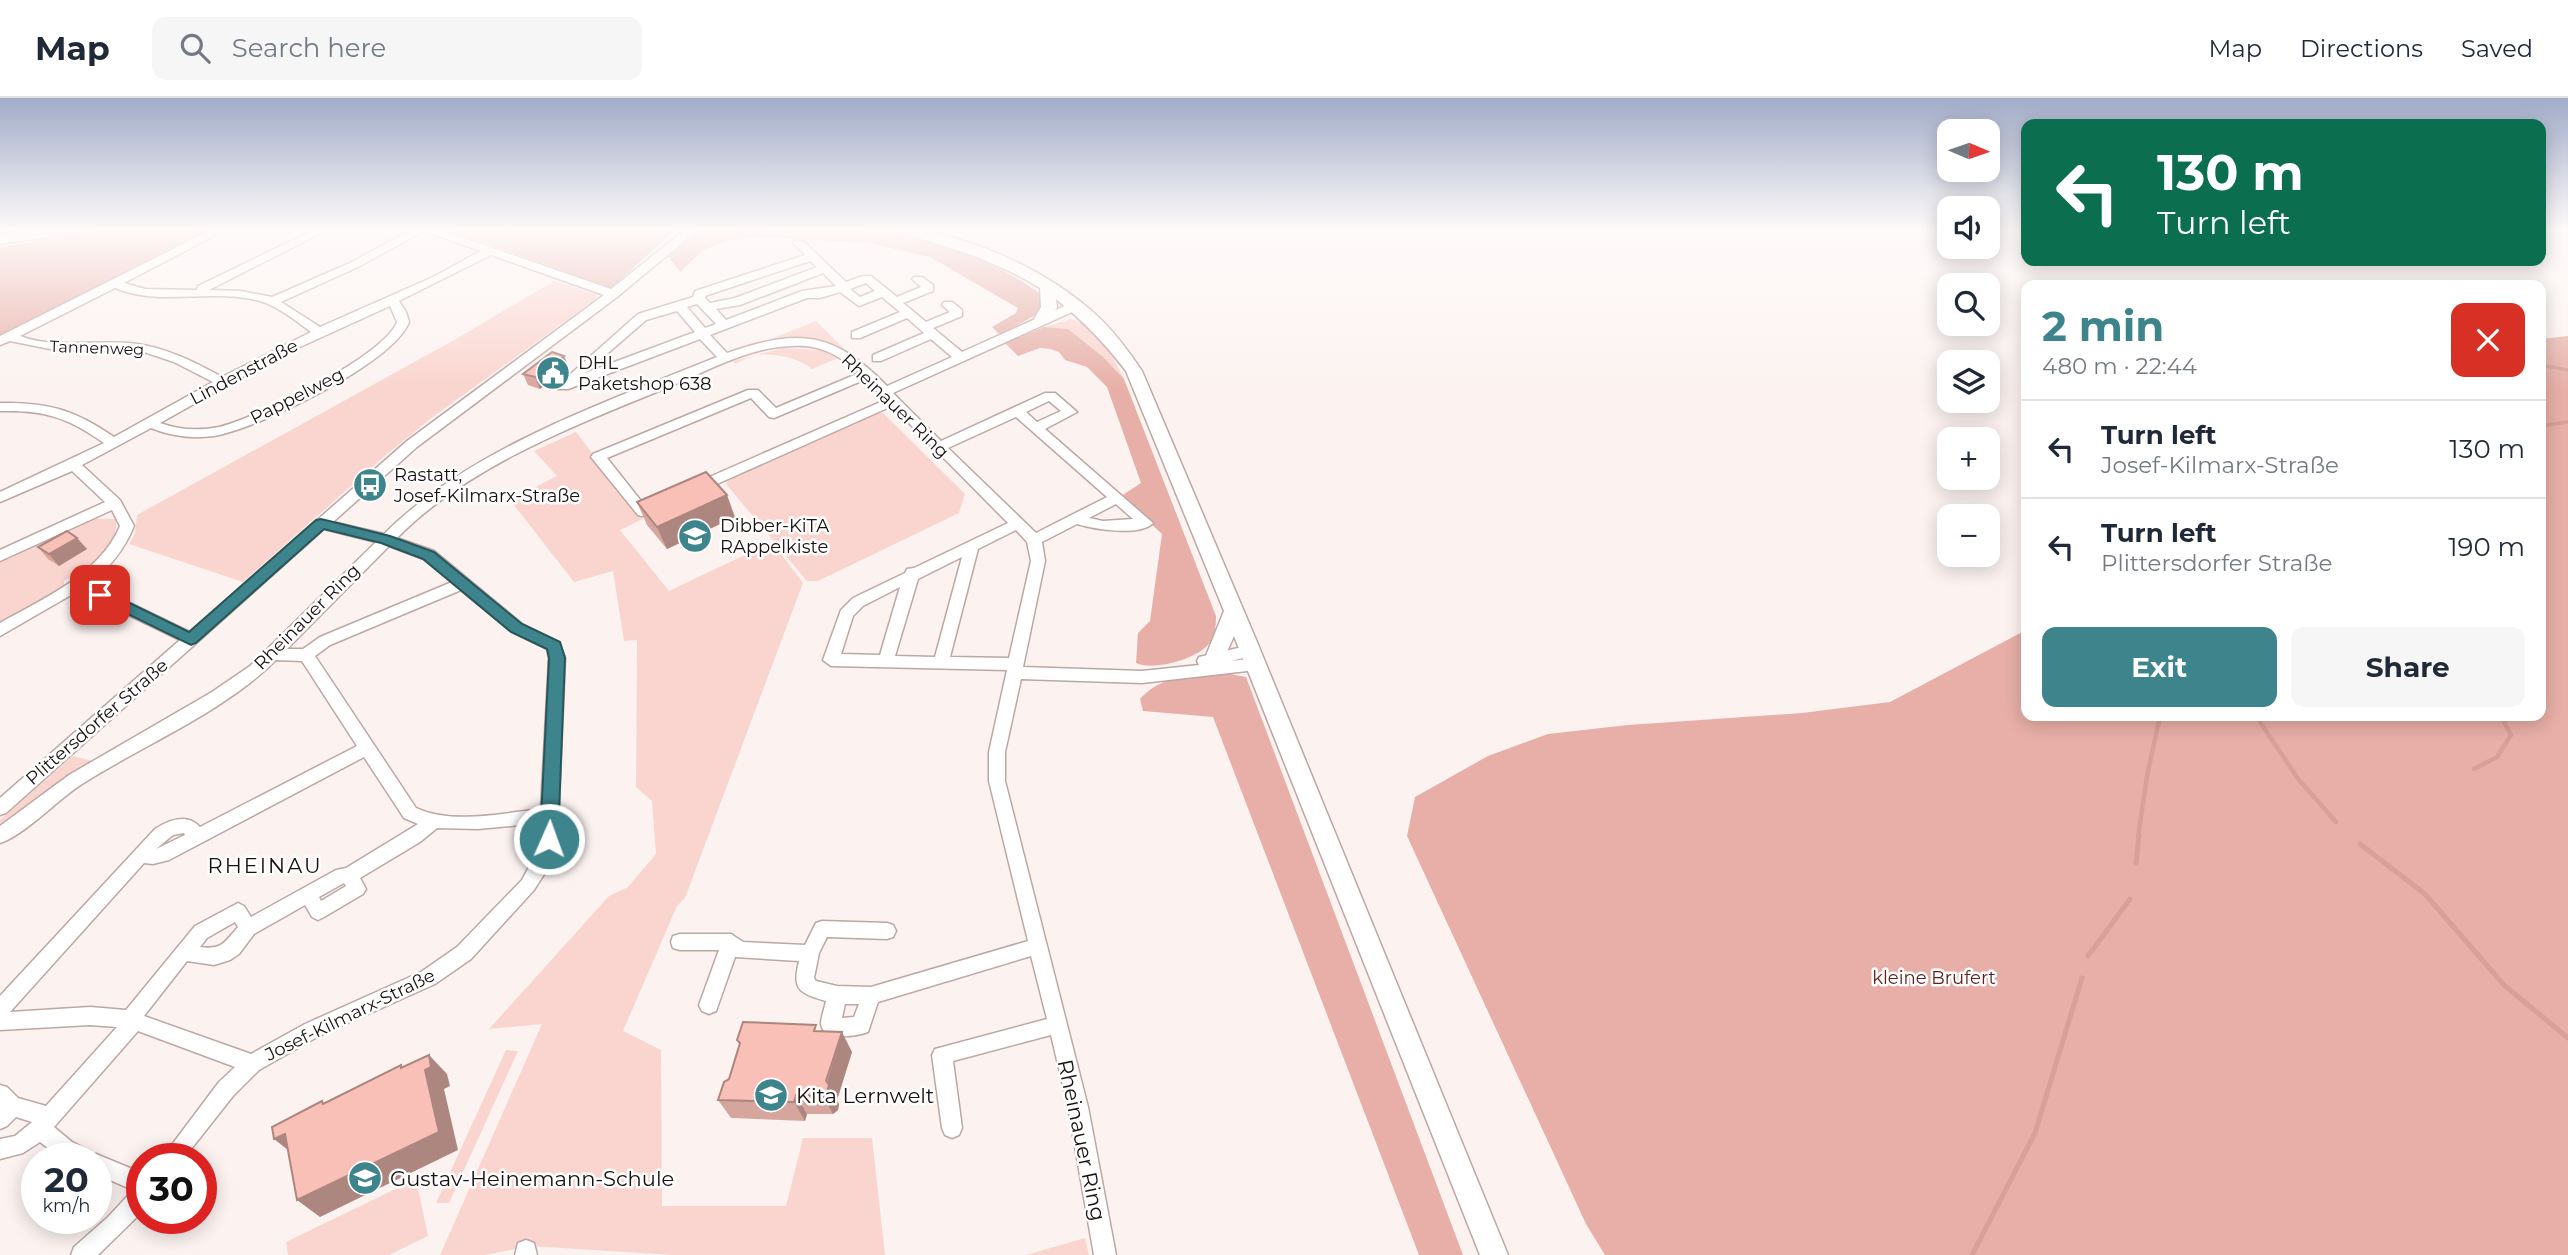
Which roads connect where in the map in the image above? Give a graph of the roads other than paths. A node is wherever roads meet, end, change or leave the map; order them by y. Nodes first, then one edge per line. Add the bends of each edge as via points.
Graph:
1 (114, 283) joint
2 (215, 283) edge
3 (314, 283) edge
4 (432, 283) edge
5 (582, 283) edge
6 (626, 283) edge
7 (730, 283) edge
8 (786, 283) edge
9 (839, 283) edge
10 (854, 283) edge
11 (873, 283) edge
12 (923, 283) edge
13 (1046, 284) joint
14 (843, 287) junction
15 (197, 292) junction
16 (884, 292) junction
17 (613, 294) junction
18 (273, 301) junction
19 (392, 301) junction
20 (895, 302) junction
21 (703, 303) junction
22 (948, 305) dead end
23 (679, 306) junction
24 (1081, 308) junction
25 (909, 313) junction
26 (1042, 319) junction
27 (724, 325) junction
28 (929, 331) junction
29 (319, 332) junction
30 (703, 334) junction
31 (856, 335) dead end
32 (1011, 336) junction
33 (5, 338) edge
34 (877, 358) dead end
35 (961, 358) junction
36 (726, 359) junction
37 (865, 375) junction
38 (222, 382) junction
39 (1039, 386) dead end
40 (888, 396) junction
41 (1050, 396) junction
42 (0, 407) edge
43 (1017, 411) junction
44 (150, 423) junction
45 (1036, 428) junction
46 (115, 444) junction
47 (939, 447) junction
48 (74, 465) junction
49 (0, 497) edge
50 (1117, 498) junction
51 (115, 503) junction
52 (1075, 519) junction
53 (321, 524) junction
54 (1017, 524) junction
55 (385, 539) junction
56 (1034, 540) junction
57 (972, 546) junction
58 (0, 555) edge
59 (912, 573) junction
60 (464, 583) junction
61 (77, 584) junction
62 (1234, 611) junction
63 (0, 630) edge
64 (191, 639) junction
65 (274, 654) junction
66 (306, 655) junction
67 (1253, 657) junction
68 (1215, 658) junction
69 (886, 661) junction
70 (942, 663) junction
71 (1014, 668) junction
72 (1170, 673) junction
73 (367, 748) junction
74 (0, 808) edge
75 (550, 815) junction
76 (432, 822) junction
77 (0, 836) edge
78 (248, 928) junction
79 (887, 931) dead end
80 (680, 942) dead end
81 (731, 942) junction
82 (1039, 947) junction
83 (183, 951) junction
84 (810, 953) junction
85 (837, 995) junction
86 (871, 996) junction
87 (709, 1005) dead end
88 (0, 1009) edge
89 (132, 1019) junction
90 (0, 1021) edge
91 (1057, 1025) junction
92 (252, 1064) junction
93 (4, 1106) edge
94 (46, 1122) junction
95 (952, 1128) dead end
96 (54, 1143) edge
97 (184, 1143) edge
98 (0, 1149) edge
99 (126, 1214) edge
100 (82, 1255) edge
101 (1105, 1255) edge
102 (1494, 1255) edge

1 - 15 street via 141,291
1 - 33 street
2 - 15 street
3 - 18 street
4 - 19 street, Lindenstraße
5 - 17 street
6 - 17 street, Plittersdorfer Straße
7 - 21 street via 699,295
8 - 21 street via 736,302
9 - 14 street
10 - 14 street
11 - 16 street
12 - 20 street via 929,288
13 - 24 main road
13 - 26 main road via 1049,307
14 - 16 street via 859,302
14 - 27 street via 806,294
15 - 18 street via 227,292
16 - 20 street
17 - 53 street, Plittersdorfer Straße via 412,444
18 - 29 street
19 - 29 street, Lindenstraße
19 - 44 street, Pappelweg via 403,318 387,346 255,419 190,434
20 - 25 street
21 - 23 street
21 - 27 street
22 - 28 street via 958,313
23 - 30 street
23 - 30 street via 642,317 563,386
24 - 26 street
24 - 32 street
24 - 62 main road via 1116,344 1139,380
25 - 28 street
25 - 31 street
26 - 32 street
27 - 30 street
28 - 34 street
28 - 35 street
29 - 38 street, Lindenstraße
30 - 36 street
32 - 35 street
33 - 38 street, Tannenweg via 43,346 144,348 173,356
35 - 40 street
36 - 37 street, Rheinauer Ring via 771,345 819,345 838,351
36 - 55 street, Rheinauer Ring via 528,442 436,496
37 - 40 street, Rheinauer Ring
37 - 40 street via 774,414 753,393 598,457 643,512
38 - 44 street, Lindenstraße
39 - 41 street
40 - 47 street, Rheinauer Ring
41 - 43 street
41 - 45 street via 1070,412
42 - 46 street via 66,412
43 - 45 street
43 - 47 street
44 - 46 street, Lindenstraße
45 - 50 street
46 - 48 street, Lindenstraße
47 - 54 street, Rheinauer Ring
48 - 49 street, Lindenstraße
48 - 51 street
50 - 52 street
50 - 52 street via 1146,523 1103,526
51 - 58 street
51 - 61 street via 127,526 125,535 111,556
52 - 56 street
53 - 55 street, Josef-Kilmarx-Straße
53 - 64 street, Plittersdorfer Straße
54 - 56 street, Rheinauer Ring
54 - 57 street
55 - 60 street, Josef-Kilmarx-Straße via 429,555
55 - 65 street, Rheinauer Ring
56 - 71 street, Rheinauer Ring via 1038,561
57 - 59 street
57 - 70 street
59 - 69 street
59 - 69 street via 858,602 846,614 831,660
60 - 66 street via 325,641
60 - 75 street, Josef-Kilmarx-Straße via 517,628 555,646
61 - 63 street
61 - 64 street
62 - 67 main road
62 - 68 main road
64 - 74 street, Plittersdorfer Straße
65 - 66 street
65 - 77 street, Rheinauer Ring via 218,696 75,780
66 - 73 street
67 - 68 street
67 - 72 street
67 - 102 main road
68 - 72 street
69 - 70 street
70 - 71 street
71 - 72 street via 1142,677
71 - 82 street, Rheinauer Ring via 997,752 997,781
73 - 76 street via 410,813
73 - 88 street via 163,855 140,855
75 - 76 street
75 - 92 street, Josef-Kilmarx-Straße via 548,848 537,873 464,953 428,978 312,1030
76 - 78 street via 349,875 357,889 318,912 308,894
78 - 83 street via 223,954 214,957
78 - 83 street via 238,911 201,932
79 - 84 street via 822,929
80 - 81 street
81 - 84 street via 739,950
81 - 87 street
82 - 86 street
82 - 91 street, Rheinauer Ring
83 - 89 street
84 - 85 street via 806,986
85 - 86 street
85 - 86 street via 830,1020 835,1027 861,1026
89 - 90 street via 90,1016
89 - 92 street
89 - 94 street
91 - 95 street via 942,1055
91 - 101 street, Rheinauer Ring via 1078,1107
92 - 97 street, Josef-Kilmarx-Straße
93 - 94 street
94 - 96 street
94 - 98 street via 15,1147
99 - 100 street

